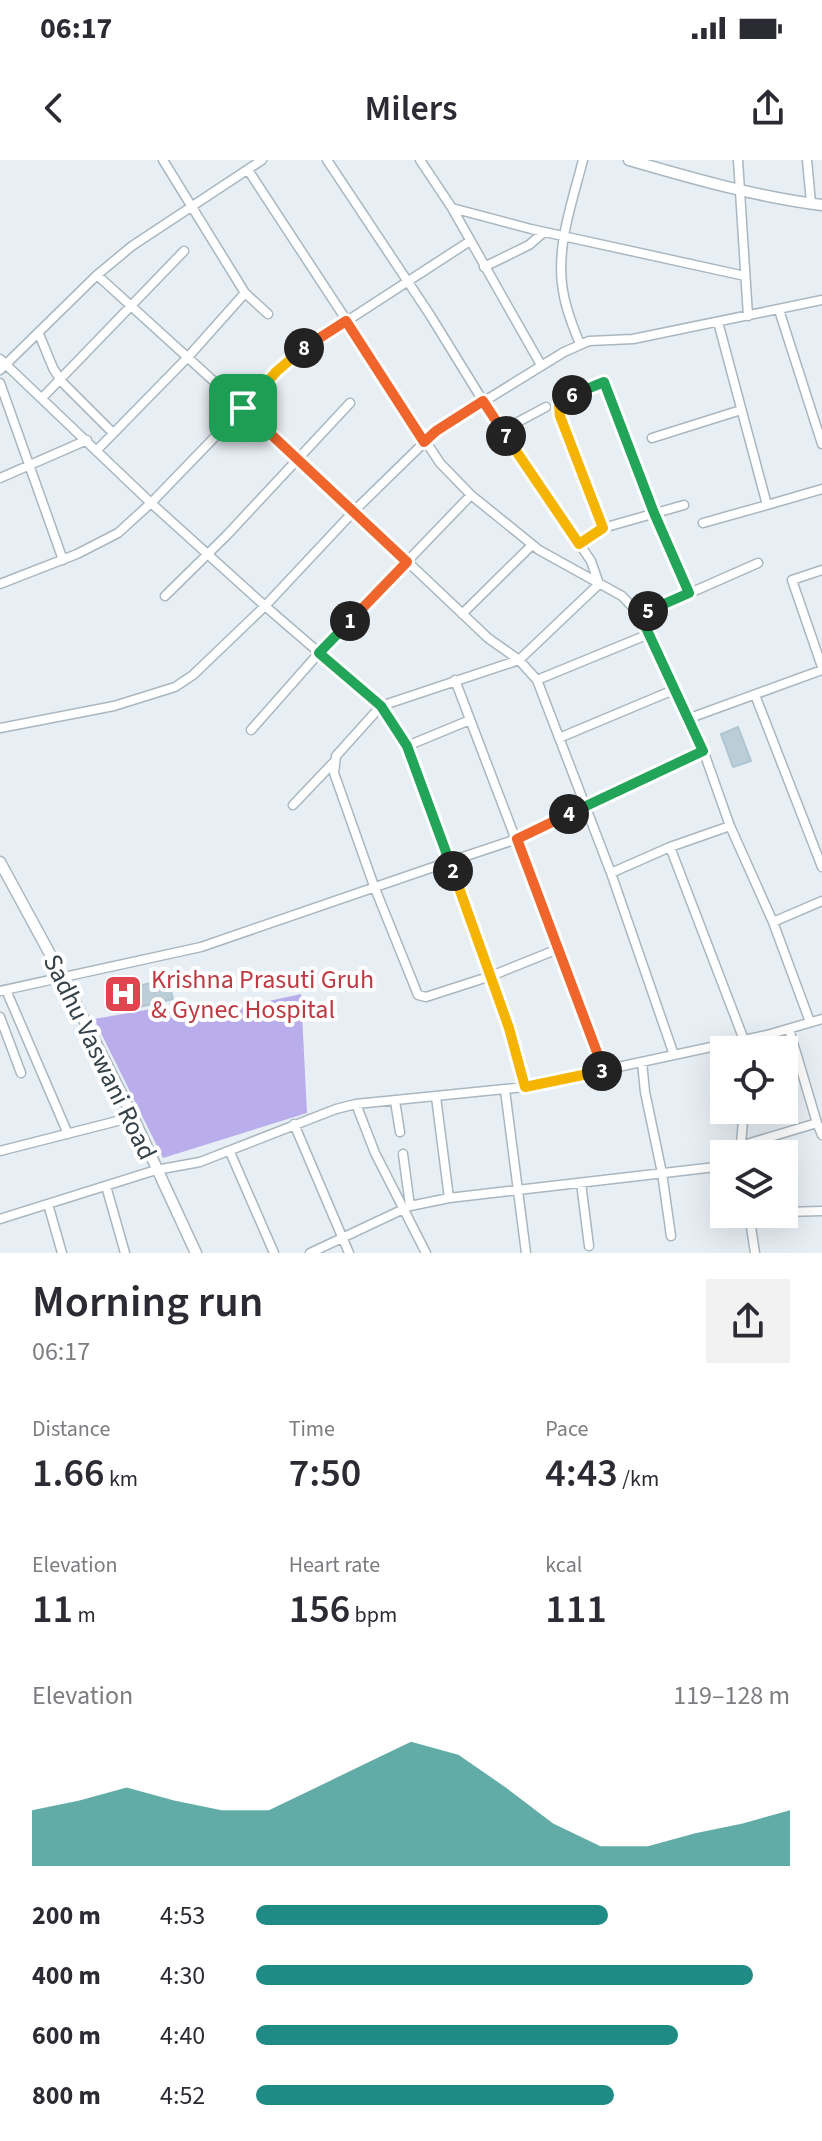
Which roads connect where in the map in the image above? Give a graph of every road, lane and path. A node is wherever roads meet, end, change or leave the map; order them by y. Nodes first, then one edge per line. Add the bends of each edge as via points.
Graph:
1 (163, 160) edge
2 (262, 160) edge
3 (327, 160) edge
4 (420, 160) edge
5 (583, 160) edge
6 (629, 160) edge
7 (738, 160) edge
8 (807, 160) edge
9 (248, 170) junction
10 (739, 188) junction
11 (816, 204) edge
12 (191, 208) junction
13 (452, 208) junction
14 (544, 232) junction
15 (563, 237) junction
16 (470, 241) junction
17 (184, 251) dead end
18 (484, 267) junction
19 (97, 275) junction
20 (745, 276) junction
21 (407, 280) junction
22 (245, 293) junction
23 (822, 300) edge
24 (131, 305) junction
25 (779, 310) junction
26 (268, 314) dead end
27 (748, 316) junction
28 (346, 321) junction
29 (718, 322) junction
30 (39, 334) junction
31 (580, 344) junction
32 (188, 357) junction
33 (2, 364) edge
34 (541, 365) junction
35 (60, 379) junction
36 (0, 383) edge
37 (42, 398) junction
38 (483, 401) junction
39 (350, 403) dead end
40 (546, 407) dead end
41 (243, 408) junction
42 (741, 410) junction
43 (503, 430) junction
44 (113, 433) junction
45 (652, 438) dead end
46 (87, 440) junction
47 (424, 442) junction
48 (822, 444) edge
49 (97, 450) junction
50 (297, 457) junction
51 (30, 466) junction
52 (0, 478) edge
53 (822, 489) edge
54 (471, 495) junction
55 (151, 503) junction
56 (684, 505) dead end
57 (767, 505) junction
58 (354, 511) junction
59 (654, 513) junction
60 (703, 523) dead end
61 (603, 528) junction
62 (579, 544) junction
63 (532, 545) junction
64 (207, 554) junction
65 (63, 560) junction
66 (407, 562) junction
67 (758, 563) dead end
68 (822, 570) edge
69 (0, 584) edge
70 (599, 584) junction
71 (689, 593) junction
72 (165, 596) dead end
73 (265, 606) junction
74 (462, 614) junction
75 (640, 615) junction
76 (649, 634) junction
77 (319, 653) junction
78 (519, 660) junction
79 (822, 668) edge
80 (455, 680) junction
81 (537, 680) junction
82 (676, 689) junction
83 (755, 695) junction
84 (381, 706) junction
85 (690, 718) junction
86 (470, 720) junction
87 (0, 728) edge
88 (251, 730) dead end
89 (559, 738) junction
90 (407, 746) junction
91 (703, 751) junction
92 (333, 763) junction
93 (293, 805) dead end
94 (585, 807) junction
95 (730, 826) junction
96 (517, 839) junction
97 (670, 847) junction
98 (451, 861) junction
99 (0, 862) edge
100 (822, 867) edge
101 (611, 873) junction
102 (374, 886) junction
103 (822, 901) edge
104 (773, 922) junction
105 (558, 949) junction
106 (491, 976) junction
107 (63, 978) junction
108 (3, 991) edge
109 (0, 1017) edge
110 (822, 1019) edge
111 (810, 1022) junction
112 (789, 1029) junction
113 (747, 1036) edge
114 (760, 1036) edge
115 (710, 1047) edge
116 (674, 1055) junction
117 (642, 1062) junction
118 (604, 1071) junction
119 (21, 1073) dead end
120 (525, 1087) junction
121 (505, 1090) junction
122 (436, 1097) junction
123 (395, 1101) junction
124 (356, 1104) junction
125 (133, 1117) junction
126 (817, 1123) junction
127 (294, 1124) junction
128 (400, 1132) dead end
129 (68, 1134) junction
130 (822, 1135) edge
131 (769, 1140) edge
132 (0, 1151) edge
133 (230, 1152) junction
134 (403, 1154) dead end
135 (710, 1168) edge
136 (156, 1170) junction
137 (662, 1173) junction
138 (581, 1183) junction
139 (106, 1186) junction
140 (517, 1191) junction
141 (449, 1198) junction
142 (48, 1204) junction
143 (407, 1207) junction
144 (822, 1211) edge
145 (798, 1212) edge
146 (0, 1219) edge
147 (751, 1228) edge
148 (671, 1236) dead end
149 (342, 1238) junction
150 (589, 1246) dead end
151 (62, 1253) edge
152 (125, 1253) edge
153 (196, 1253) edge
154 (274, 1253) edge
155 (310, 1253) edge
156 (349, 1253) edge
157 (426, 1253) edge
158 (526, 1253) edge
159 (755, 1253) edge

1 - 12 street
2 - 9 street
3 - 21 street
4 - 13 street
5 - 15 street
6 - 10 street
7 - 10 street
8 - 11 street
9 - 12 street
9 - 28 street
10 - 11 street
10 - 20 street
12 - 19 street
12 - 22 street
13 - 14 street
13 - 16 street
14 - 15 street
14 - 18 street
15 - 20 street
15 - 31 street via 564,296
16 - 18 street
16 - 21 street
17 - 24 street
18 - 34 street
19 - 24 street
19 - 30 street
20 - 27 street
21 - 28 street
21 - 38 street
22 - 26 street
22 - 32 street
23 - 25 street
24 - 32 street
24 - 35 street
25 - 27 street
25 - 48 street
27 - 29 street
28 - 41 street via 293,356
28 - 47 street
29 - 31 street
29 - 42 street
30 - 33 street
30 - 35 street
31 - 34 street
32 - 41 street
32 - 44 street
33 - 37 street
34 - 38 street
35 - 37 street
35 - 44 street
36 - 51 street
37 - 46 street
38 - 43 street
38 - 47 street
39 - 50 street
40 - 43 street
41 - 50 street
41 - 55 street
42 - 45 street
42 - 57 street
43 - 62 street
44 - 49 street
46 - 49 street
46 - 51 street
47 - 54 street
47 - 58 street
49 - 55 street
50 - 58 street
50 - 64 street
51 - 52 street
51 - 65 street
53 - 57 street
54 - 63 street
54 - 66 street
55 - 64 street
55 - 65 street via 118,533
56 - 59 street
57 - 60 street
58 - 66 street
58 - 73 street
59 - 61 street
59 - 61 street via 604,382 563,399 559,406
59 - 71 street
61 - 62 street
62 - 70 street
63 - 70 street
63 - 74 street
64 - 72 street
64 - 73 street
65 - 69 street
66 - 74 street
66 - 77 street
67 - 71 street
68 - 79 street via 792,580
70 - 75 street via 622,596
70 - 78 street
71 - 75 street
73 - 77 street
73 - 87 street via 175,687 114,706
74 - 78 street
75 - 76 street
76 - 81 street
76 - 82 street
77 - 84 street
77 - 88 street
78 - 80 street
78 - 81 street
79 - 83 street
80 - 84 street
80 - 86 street
81 - 89 street
82 - 85 street
82 - 89 street
83 - 85 street
83 - 100 street
84 - 90 street
84 - 92 street
85 - 91 street
86 - 90 street
86 - 96 street
89 - 94 street
90 - 98 street
91 - 94 street
91 - 95 street
92 - 93 street
92 - 102 street
94 - 96 street
94 - 101 street
95 - 97 street
95 - 104 street
96 - 98 street
96 - 105 street
97 - 101 street
97 - 113 street
98 - 102 street
98 - 106 street
99 - 107 street, Sadhu Vaswani Road
101 - 116 street
102 - 106 street via 418,995
102 - 107 street via 201,947
103 - 104 street
104 - 111 street
105 - 106 street
105 - 118 street
106 - 120 street
107 - 108 street
107 - 125 street, Sadhu Vaswani Road
108 - 129 street
109 - 119 street
110 - 111 street
111 - 112 street
112 - 114 street
112 - 126 street
115 - 116 street
116 - 117 street
117 - 118 street
117 - 137 street
118 - 120 street
120 - 121 street
121 - 122 street
121 - 140 street
122 - 123 street
122 - 141 street
123 - 124 street
123 - 128 street
124 - 127 street
124 - 143 street via 375,1153
125 - 129 street
125 - 136 street, Sadhu Vaswani Road
126 - 130 street
126 - 131 street
127 - 133 street
127 - 149 street
129 - 132 street
133 - 136 street
133 - 154 street
134 - 143 street
135 - 137 street
136 - 139 street
136 - 153 street, Sadhu Vaswani Road
137 - 138 street
137 - 148 street
138 - 140 street
138 - 150 street
139 - 142 street
139 - 152 street
140 - 141 street
140 - 158 street
141 - 143 street
142 - 146 street
142 - 151 street
143 - 149 street
143 - 157 street
144 - 145 street
147 - 159 street
149 - 155 street
149 - 156 street

